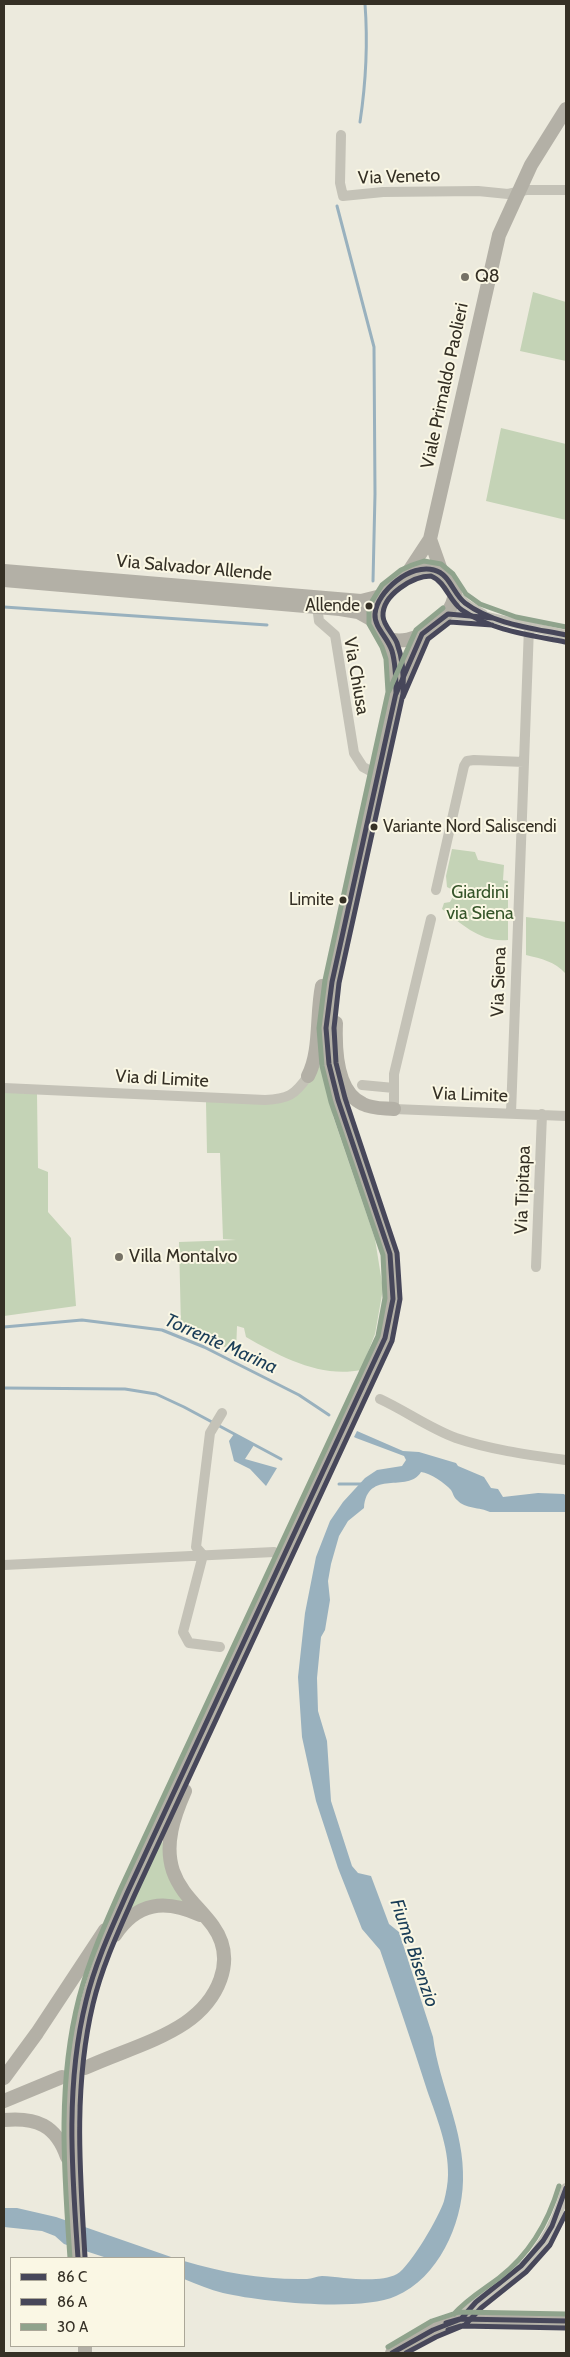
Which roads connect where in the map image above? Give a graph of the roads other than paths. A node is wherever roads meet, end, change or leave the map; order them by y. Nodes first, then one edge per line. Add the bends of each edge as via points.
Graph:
1 (566, 109) edge
2 (342, 135) dead end
3 (566, 190) edge
4 (517, 193) junction
5 (430, 539) junction
6 (4, 571) edge
7 (442, 573) junction
8 (405, 577) junction
9 (4, 580) edge
10 (455, 593) junction
11 (381, 596) junction
12 (316, 606) junction
13 (448, 614) junction
14 (488, 617) junction
15 (376, 622) junction
16 (530, 627) junction
17 (422, 634) junction
18 (566, 635) edge
19 (386, 638) junction
20 (396, 693) junction
21 (524, 762) junction
22 (378, 775) junction
23 (436, 890) dead end
24 (430, 919) dead end
25 (342, 937) junction
26 (308, 1076) joint
27 (362, 1085) dead end
28 (4, 1088) edge
29 (394, 1088) junction
30 (394, 1109) junction
31 (511, 1113) junction
32 (542, 1114) junction
33 (566, 1116) edge
34 (536, 1267) dead end
35 (380, 1399) dead end
36 (222, 1413) dead end
37 (566, 1460) edge
38 (274, 1552) dead end
39 (203, 1555) junction
40 (4, 1565) edge
41 (220, 1647) dead end
42 (207, 1723) junction
43 (124, 1902) junction
44 (203, 1916) junction
45 (99, 1959) junction
46 (80, 2064) junction
47 (4, 2078) edge
48 (67, 2081) junction
49 (4, 2101) edge
50 (4, 2120) edge
51 (72, 2174) junction
52 (566, 2188) edge
53 (562, 2220) edge
54 (78, 2257) edge
55 (460, 2319) junction
56 (566, 2321) edge
57 (392, 2353) edge

1 - 4 main road, Viale Primaldo Paolieri
2 - 4 street, Via Veneto via 342,196 383,192
3 - 4 street
4 - 5 main road, Viale Primaldo Paolieri via 499,235
5 - 7 main road
5 - 8 main road, Viale Primaldo Paolieri
6 - 11 main road, Via Salvador Allende via 351,600
7 - 8 main road, Viale Primaldo Paolieri via 421,569
7 - 10 main road
8 - 11 main road, Viale Primaldo Paolieri
9 - 12 main road, Via Salvador Allende
10 - 13 main road
10 - 14 street
11 - 15 main road via 374,613
12 - 15 main road, Via Salvador Allende via 358,612
12 - 22 street, Via Chiusa via 319,621 335,635 354,753 363,767
13 - 14 street
13 - 17 main road
14 - 16 street
15 - 19 main road
16 - 18 street
16 - 21 street, Via Siena
17 - 19 main road via 407,641
17 - 20 main road
19 - 20 main road via 395,667
20 - 22 main road
21 - 23 street via 474,760 464,766
21 - 31 street, Via Siena
22 - 25 main road
24 - 29 street via 394,1074
25 - 26 main road via 328,962 317,1014 316,1056
25 - 30 main road via 343,966 336,1020 340,1069 346,1086 358,1101 370,1107
25 - 42 main road via 328,1004 327,1053 338,1100 390,1254 393,1298 385,1338
26 - 28 street, Via di Limite via 298,1091 283,1099 265,1100
27 - 29 street
29 - 30 street
30 - 31 street, Via Limite
31 - 32 street, Via Limite
32 - 33 street, Via Limite
32 - 34 street, Via Tipitapa
35 - 37 street via 457,1438
36 - 39 street via 210,1433 196,1547
38 - 39 street
39 - 40 street
39 - 41 street via 182,1632 189,1643
42 - 43 main road
42 - 44 main road via 198,1758 173,1824 170,1850 178,1881
43 - 45 main road
43 - 47 main road
44 - 45 main road via 169,1905 147,1908 123,1923
44 - 46 main road via 217,1933 224,1952 222,1975 211,1998 197,2014 176,2028
45 - 46 main road via 86,2001
46 - 48 main road, bridge
48 - 49 main road
48 - 51 main road
50 - 51 main road via 29,2120 49,2128 63,2144
51 - 54 main road
52 - 53 street
53 - 55 street via 528,2261
55 - 56 main road
55 - 57 main road via 435,2328

